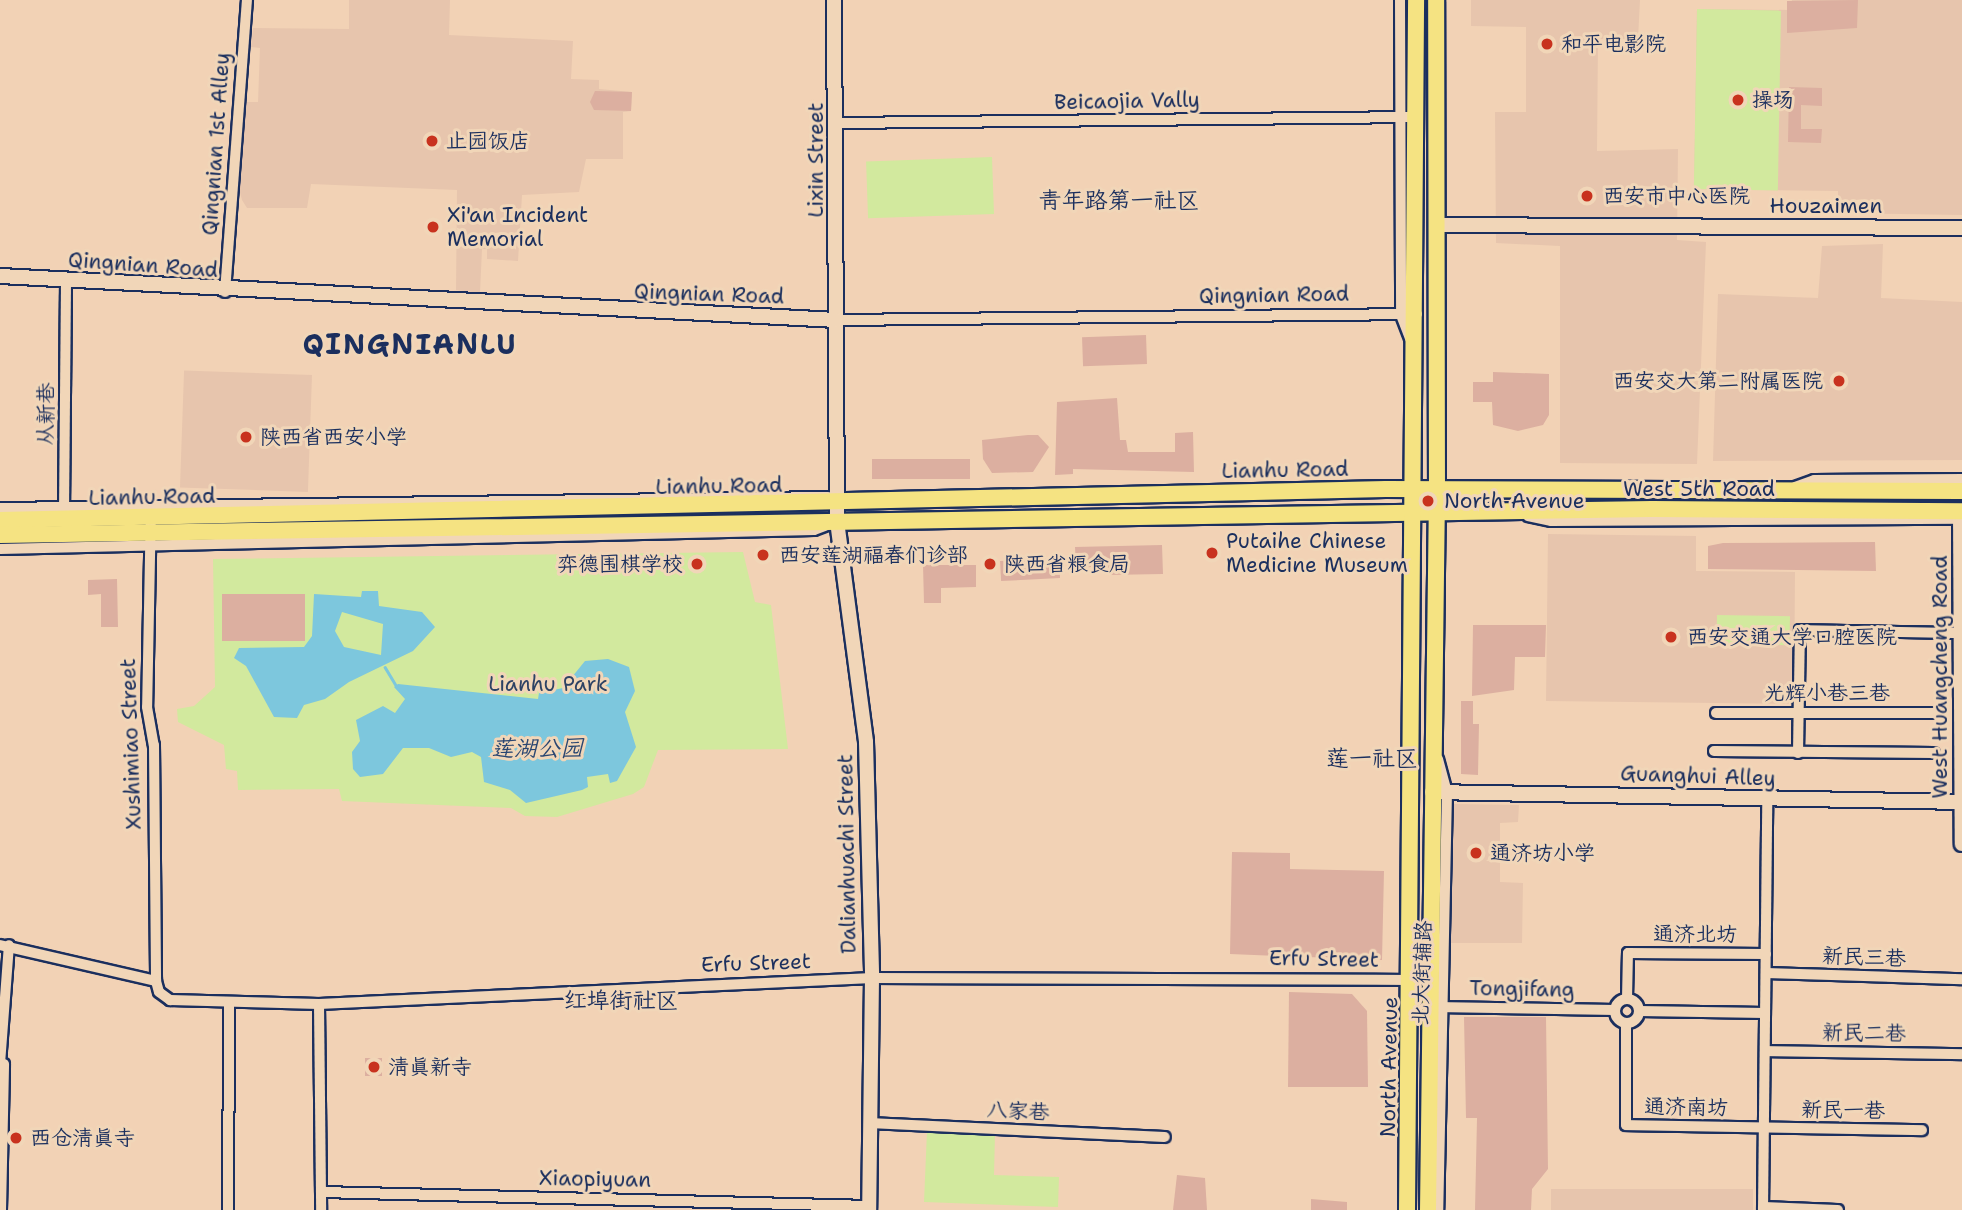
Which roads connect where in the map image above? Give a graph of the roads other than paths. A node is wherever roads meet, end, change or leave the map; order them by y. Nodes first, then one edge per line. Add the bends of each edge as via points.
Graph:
1 (247, 0) edge
2 (834, 0) edge
3 (1400, 0) edge
4 (1416, 0) edge
5 (1436, 0) edge
6 (1409, 117) junction
7 (837, 123) junction
8 (1439, 225) junction
9 (1962, 228) edge
10 (0, 276) edge
11 (66, 281) junction
12 (225, 292) junction
13 (1409, 314) junction
14 (836, 320) junction
15 (1962, 479) edge
16 (1415, 489) junction
17 (1437, 490) junction
18 (1784, 491) junction
19 (1962, 491) edge
20 (837, 499) junction
21 (0, 508) edge
22 (1415, 515) junction
23 (1961, 515) edge
24 (1437, 516) junction
25 (0, 520) edge
26 (837, 521) junction
27 (151, 525) junction
28 (64, 526) junction
29 (0, 535) edge
30 (0, 549) edge
31 (1961, 634) edge
32 (1716, 713) dead end
33 (1797, 713) junction
34 (1938, 713) dead end
35 (1714, 751) dead end
36 (1934, 752) dead end
37 (1798, 753) junction
38 (1440, 792) junction
39 (1767, 799) junction
40 (1962, 802) edge
41 (1962, 844) edge
42 (4, 945) edge
43 (1766, 954) junction
44 (1766, 973) junction
45 (872, 978) junction
46 (1962, 979) edge
47 (1408, 980) junction
48 (156, 981) junction
49 (1627, 999) junction
50 (319, 1004) junction
51 (229, 1005) junction
52 (1435, 1007) junction
53 (1615, 1010) junction
54 (1639, 1011) junction
55 (1765, 1013) junction
56 (1626, 1023) junction
57 (1765, 1051) junction
58 (1962, 1054) edge
59 (2, 1064) edge
60 (869, 1123) junction
61 (1764, 1128) junction
62 (1922, 1130) dead end
63 (1165, 1137) dead end
64 (321, 1192) junction
65 (869, 1208) edge
66 (1763, 1208) edge
67 (1, 1210) edge
68 (228, 1210) edge
69 (321, 1210) edge
70 (1401, 1210) edge
71 (1407, 1210) edge
72 (1428, 1210) edge
73 (1438, 1210) edge
74 (1838, 1210) edge

1 - 12 street, Qingnian 1st Alley
2 - 7 street, Lixin Street
3 - 6 street
4 - 6 main road, North Avenue
5 - 8 main road, North Avenue
6 - 7 street, Beicaojia Vally
6 - 13 main road, North Avenue
7 - 14 street, Lixin Street
8 - 9 street, Houzaimen
8 - 17 main road, North Avenue
10 - 11 street, Qingnian Road
11 - 12 street, Qingnian Road
11 - 28 street, 从新巷
12 - 14 street, Qingnian Road
13 - 14 street, Qingnian Road
13 - 16 main road, North Avenue via 1417,360
14 - 20 street, Lixin Street
15 - 18 street via 1814,480
16 - 17 main road, Lianhu Road
16 - 20 main road, Lianhu Road
16 - 22 main road, North Avenue
17 - 18 main road, West 5th Road
17 - 24 main road, North Avenue
18 - 19 main road, West 5th Road
20 - 26 street, Dalianhuachi Street
20 - 27 main road, Lianhu Road via 812,505
21 - 28 street
22 - 24 main road, Lianhu Road
22 - 26 main road, Lianhu Road
22 - 47 main road, North Avenue
23 - 24 main road, West 5th Road
23 - 31 street, West Huangcheng Road
24 - 38 main road, North Avenue via 1433,738
25 - 28 main road, Lianhu Road
26 - 27 main road, Lianhu Road
26 - 45 street, Dalianhuachi Street via 866,742
27 - 28 main road, Lianhu Road
27 - 28 street
27 - 48 street, Xushimiao Street via 147,707 154,745
28 - 29 main road, Lianhu Road
28 - 30 street
31 - 33 street via 1800,630
31 - 40 street, West Huangcheng Road
32 - 33 street, 光辉小巷三巷
33 - 34 street, 光辉小巷三巷
33 - 37 street
35 - 37 street
36 - 37 street
38 - 39 street, Guanghui Alley
38 - 52 main road, North Avenue
39 - 40 street, Guanghui Alley
39 - 43 street
40 - 41 street, West Huangcheng Road
42 - 48 street
42 - 59 street
43 - 44 street
43 - 49 street, 通济北坊 via 1628,953
44 - 46 street, 新民三巷
44 - 55 street
45 - 47 street, Erfu Street
45 - 50 street, Erfu Street
45 - 60 street, Dalianhuachi Street
47 - 70 street, 北大街辅路
47 - 71 main road, North Avenue
48 - 51 street, Erfu Street via 159,992 170,1000
49 - 53 street
49 - 54 street
50 - 51 street, Erfu Street
50 - 64 street
51 - 68 street
52 - 53 street, Tongjifang
52 - 72 main road, North Avenue
52 - 73 street, 北大街辅路
53 - 56 street
54 - 55 street
54 - 56 street
55 - 57 street
56 - 61 street, 通济南坊 via 1626,1125
57 - 58 street, 新民二巷
57 - 61 street
59 - 67 street
60 - 63 street, 八家巷
60 - 65 street, Dalianhuachi Street
61 - 62 street, 新民一巷
61 - 66 street
64 - 65 street, Xiaopiyuan
64 - 69 street
66 - 74 street

